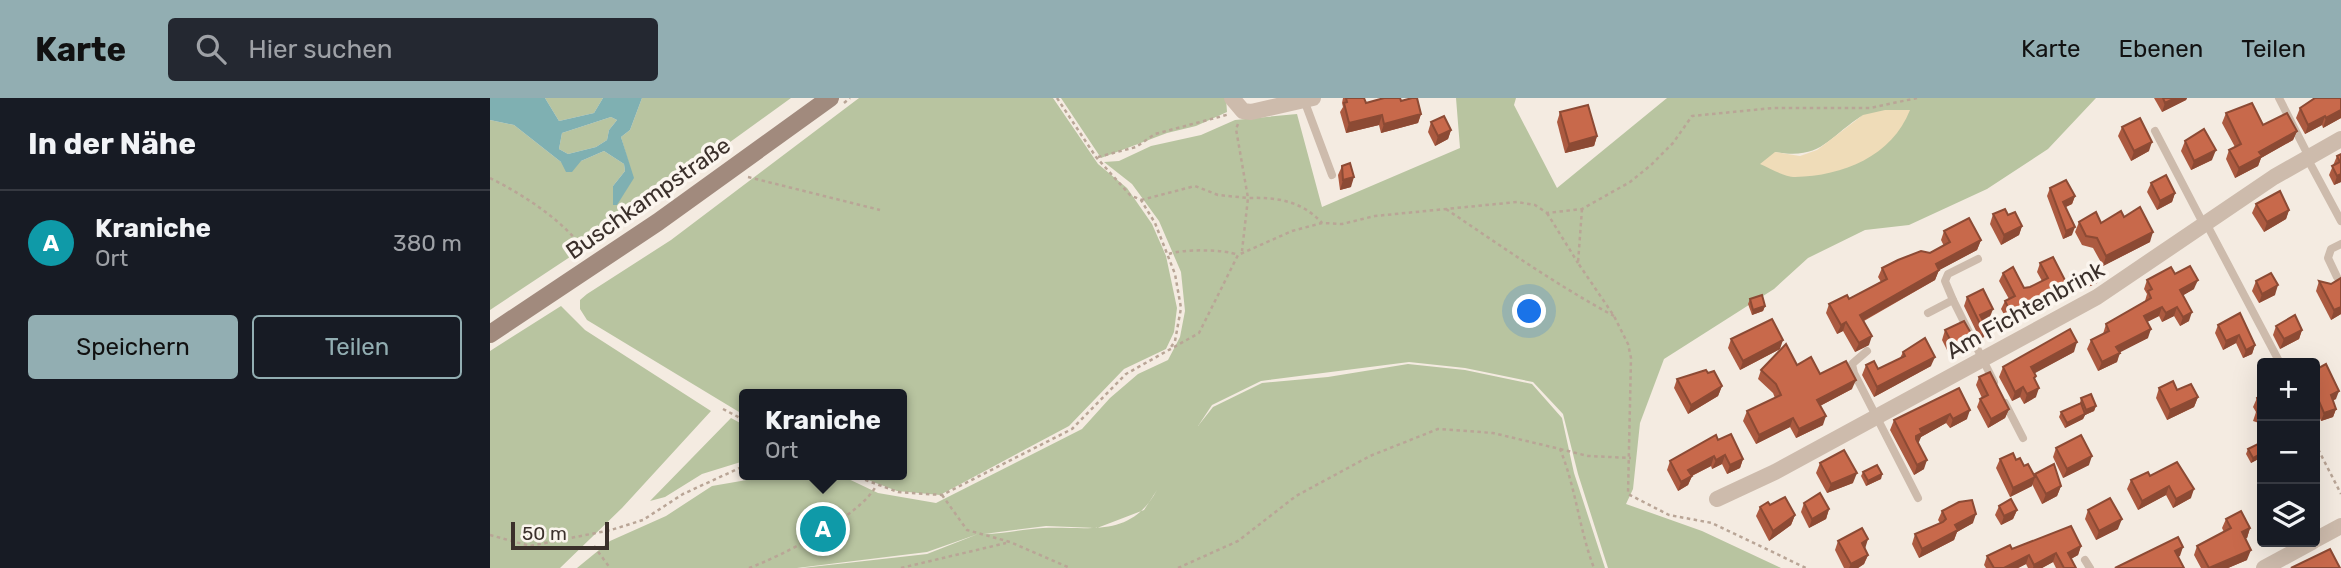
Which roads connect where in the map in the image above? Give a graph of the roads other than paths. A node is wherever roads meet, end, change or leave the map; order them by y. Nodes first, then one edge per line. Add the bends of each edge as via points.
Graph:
1 (830, 98) edge
2 (2279, 98) edge
3 (1308, 99) edge
4 (1238, 104) edge
5 (2155, 131) dead end
6 (2341, 139) edge
7 (2307, 156) junction
8 (1332, 175) dead end
9 (2341, 221) edge
10 (2205, 224) junction
11 (2341, 244) edge
12 (1978, 258) dead end
13 (2337, 276) dead end
14 (1953, 300) junction
15 (1928, 313) dead end
16 (490, 334) edge
17 (1867, 351) dead end
18 (2277, 358) edge
19 (1983, 361) junction
20 (1876, 418) junction
21 (2022, 438) dead end
22 (1918, 498) dead end
23 (1717, 499) dead end
24 (2341, 526) edge
25 (2320, 538) edge
26 (2303, 547) edge
27 (2264, 568) edge

1 - 16 main road, Buschkampstraße
2 - 7 lane
3 - 4 street via 1261,111
3 - 8 lane
5 - 10 lane
6 - 7 street, Am Fichtenbrink
7 - 9 lane
7 - 10 street, Am Fichtenbrink
10 - 18 lane
10 - 19 street, Am Fichtenbrink via 2097,297
11 - 13 lane via 2331,249 2328,258
12 - 14 lane via 1948,274 1945,281
14 - 15 lane
14 - 19 lane
17 - 20 lane via 1852,364
19 - 20 street, Am Fichtenbrink
19 - 21 lane
20 - 22 lane
20 - 23 street, Am Fichtenbrink
24 - 25 street
26 - 27 street

